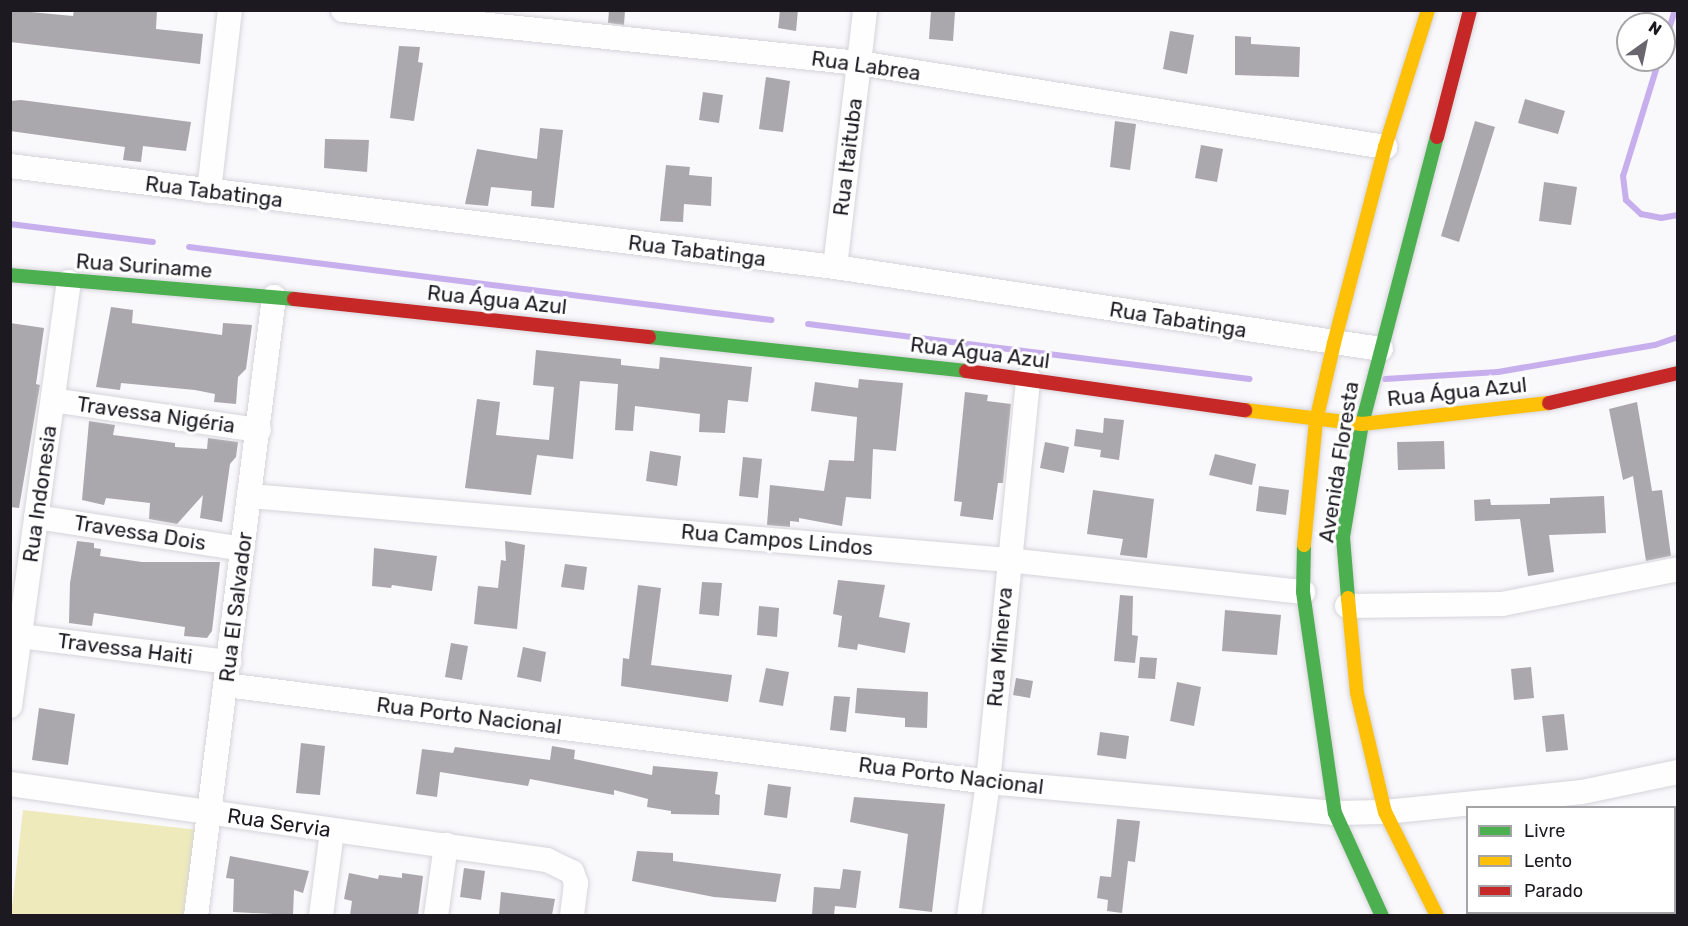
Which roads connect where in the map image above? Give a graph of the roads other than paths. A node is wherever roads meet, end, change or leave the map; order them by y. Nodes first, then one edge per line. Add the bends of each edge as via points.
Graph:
1 (230, 10) edge
2 (343, 10) edge
3 (865, 10) edge
4 (1428, 10) edge
5 (1470, 10) edge
6 (859, 63) junction
7 (1385, 147) junction
8 (10, 166) edge
9 (209, 191) junction
10 (835, 267) junction
11 (10, 275) edge
12 (69, 282) junction
13 (274, 297) junction
14 (1334, 344) junction
15 (1381, 350) junction
16 (1677, 373) edge
17 (1028, 378) junction
18 (53, 400) junction
19 (1316, 421) junction
20 (1362, 424) junction
21 (259, 430) junction
22 (250, 496) junction
23 (36, 517) junction
24 (243, 549) junction
25 (1008, 560) junction
26 (1677, 569) edge
27 (1303, 592) junction
28 (1347, 606) junction
29 (21, 636) junction
30 (227, 674) junction
31 (10, 706) edge
32 (1677, 772) edge
33 (988, 782) junction
34 (10, 784) edge
35 (1385, 812) junction
36 (209, 813) junction
37 (1335, 813) junction
38 (332, 831) junction
39 (446, 845) junction
40 (196, 915) edge
41 (321, 915) edge
42 (436, 915) edge
43 (572, 915) edge
44 (969, 915) edge
45 (1382, 915) edge
46 (1437, 915) edge

1 - 9 street
2 - 6 street, Rua Labrea
3 - 6 street, Rua Itaituba
4 - 7 street, Avenida Floresta
5 - 15 street, Avenida Floresta
6 - 7 street, Rua Labrea
6 - 10 street, Rua Itaituba
7 - 14 street, Avenida Floresta
8 - 9 street, Rua Tabatinga
9 - 10 street, Rua Tabatinga
10 - 14 street, Rua Tabatinga
11 - 12 street, Rua Suriname
12 - 13 street, Rua Suriname
12 - 18 street, Rua Indonesia
13 - 17 street, Rua Água Azul
13 - 21 street, Rua El Salvador
14 - 15 street, Rua Tabatinga
14 - 19 street, Avenida Floresta
15 - 20 street, Avenida Floresta
16 - 20 street, Rua Água Azul via 1560,402
17 - 19 street, Rua Água Azul
17 - 25 street, Rua Minerva
18 - 21 street, Travessa Nigéria
18 - 23 street, Rua Indonesia
19 - 20 street, Rua Água Azul
19 - 27 street, Avenida Floresta via 1305,513
20 - 28 street, Avenida Floresta via 1344,537
21 - 22 street, Rua El Salvador
22 - 24 street, Rua El Salvador
22 - 25 street, Rua Campos Lindos
23 - 24 street, Travessa Dois
23 - 29 street, Rua Indonesia
24 - 30 street, Rua El Salvador
25 - 27 street, Rua Campos Lindos
25 - 33 street, Rua Minerva
26 - 28 street via 1502,604
27 - 37 street, Avenida Floresta
28 - 35 street, Avenida Floresta via 1357,693
29 - 30 street, Travessa Haiti
29 - 31 street, Rua Indonesia
30 - 33 street, Rua Porto Nacional
30 - 36 street, Rua El Salvador
32 - 35 street, Rua Porto Nacional via 1582,792
33 - 37 street, Rua Porto Nacional
33 - 44 street, Rua Minerva
34 - 36 street, Rua Servia
35 - 37 street, Rua Porto Nacional
35 - 46 street, Avenida Floresta
36 - 38 street, Rua Servia
36 - 40 street, Rua El Salvador
37 - 45 street, Avenida Floresta
38 - 39 street, Rua Servia
38 - 41 street
39 - 42 street
39 - 43 street, Rua Servia via 547,860 572,872 576,884

